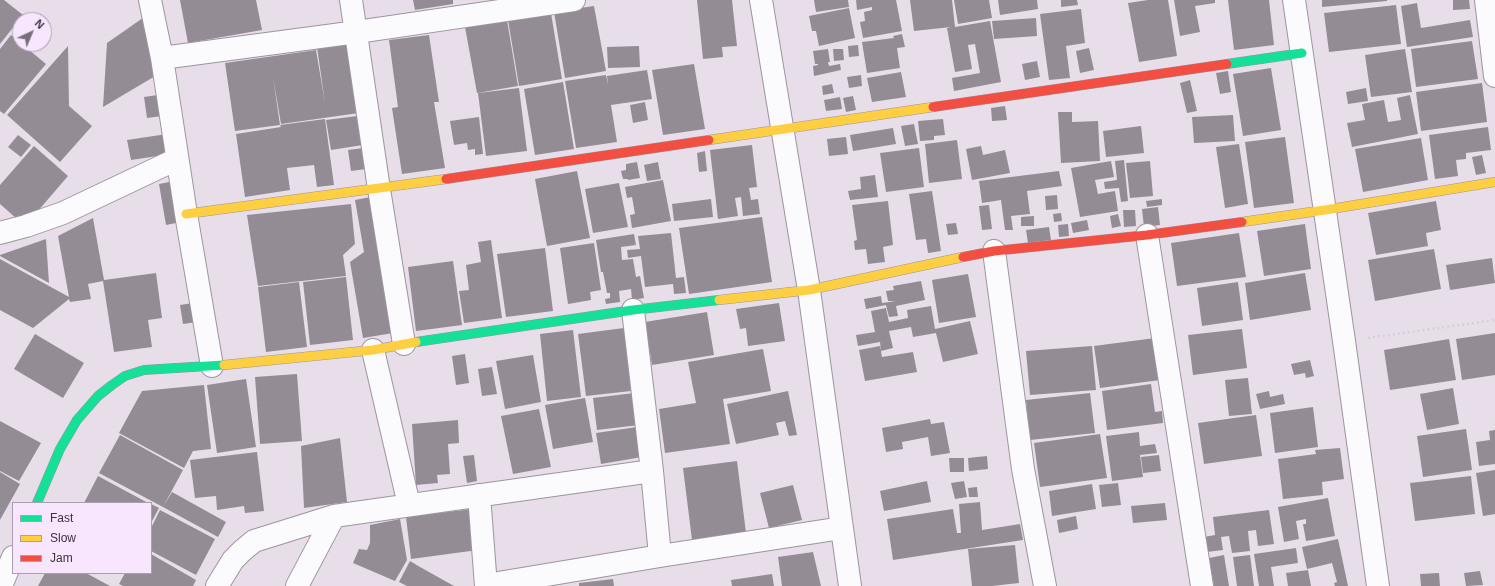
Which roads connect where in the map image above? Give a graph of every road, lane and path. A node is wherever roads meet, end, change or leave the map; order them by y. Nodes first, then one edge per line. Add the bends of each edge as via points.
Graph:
1 (150, 0) edge
2 (351, 0) edge
3 (574, 0) edge
4 (761, 0) edge
5 (1294, 0) edge
6 (1486, 0) edge
7 (357, 32) junction
8 (1302, 53) junction
9 (162, 58) junction
10 (1495, 76) edge
11 (783, 131) junction
12 (178, 159) junction
13 (1495, 182) edge
14 (379, 190) junction
15 (1325, 210) junction
16 (186, 214) junction
17 (0, 234) edge
18 (1147, 235) junction
19 (994, 251) junction
20 (809, 290) junction
21 (633, 310) junction
22 (1495, 320) edge
23 (1344, 341) junction
24 (404, 344) junction
25 (373, 350) junction
26 (212, 366) junction
27 (652, 471) junction
28 (479, 495) junction
29 (37, 502) edge
30 (409, 505) junction
31 (334, 516) junction
32 (842, 528) junction
33 (660, 556) junction
34 (12, 559) edge
35 (0, 586) edge
36 (217, 586) edge
37 (297, 586) edge
38 (486, 586) edge
39 (850, 586) edge
40 (1045, 586) edge
41 (1202, 586) edge
42 (1378, 586) edge

1 - 9 street
2 - 7 street
3 - 7 street
4 - 11 street
5 - 8 street
6 - 10 street
7 - 9 street
7 - 14 street
8 - 11 street
8 - 15 street
9 - 12 street
11 - 14 street
11 - 20 street
12 - 16 street
12 - 17 street via 63,213
13 - 15 street
14 - 16 street
14 - 24 street
15 - 18 street
15 - 23 street
16 - 26 street
18 - 19 street
18 - 41 street
19 - 20 street
19 - 40 street via 1023,469
20 - 21 street
20 - 32 street
21 - 24 street
21 - 27 street
22 - 23 path
23 - 42 street
24 - 25 street
25 - 26 street
25 - 30 street
26 - 29 street via 144,370 125,376 112,385 98,396 78,420 60,449
27 - 28 street
27 - 33 street
28 - 30 street
28 - 38 street
30 - 31 street
31 - 36 street via 254,542 233,560
31 - 37 street
32 - 33 street
32 - 39 street
33 - 38 street
34 - 35 street

